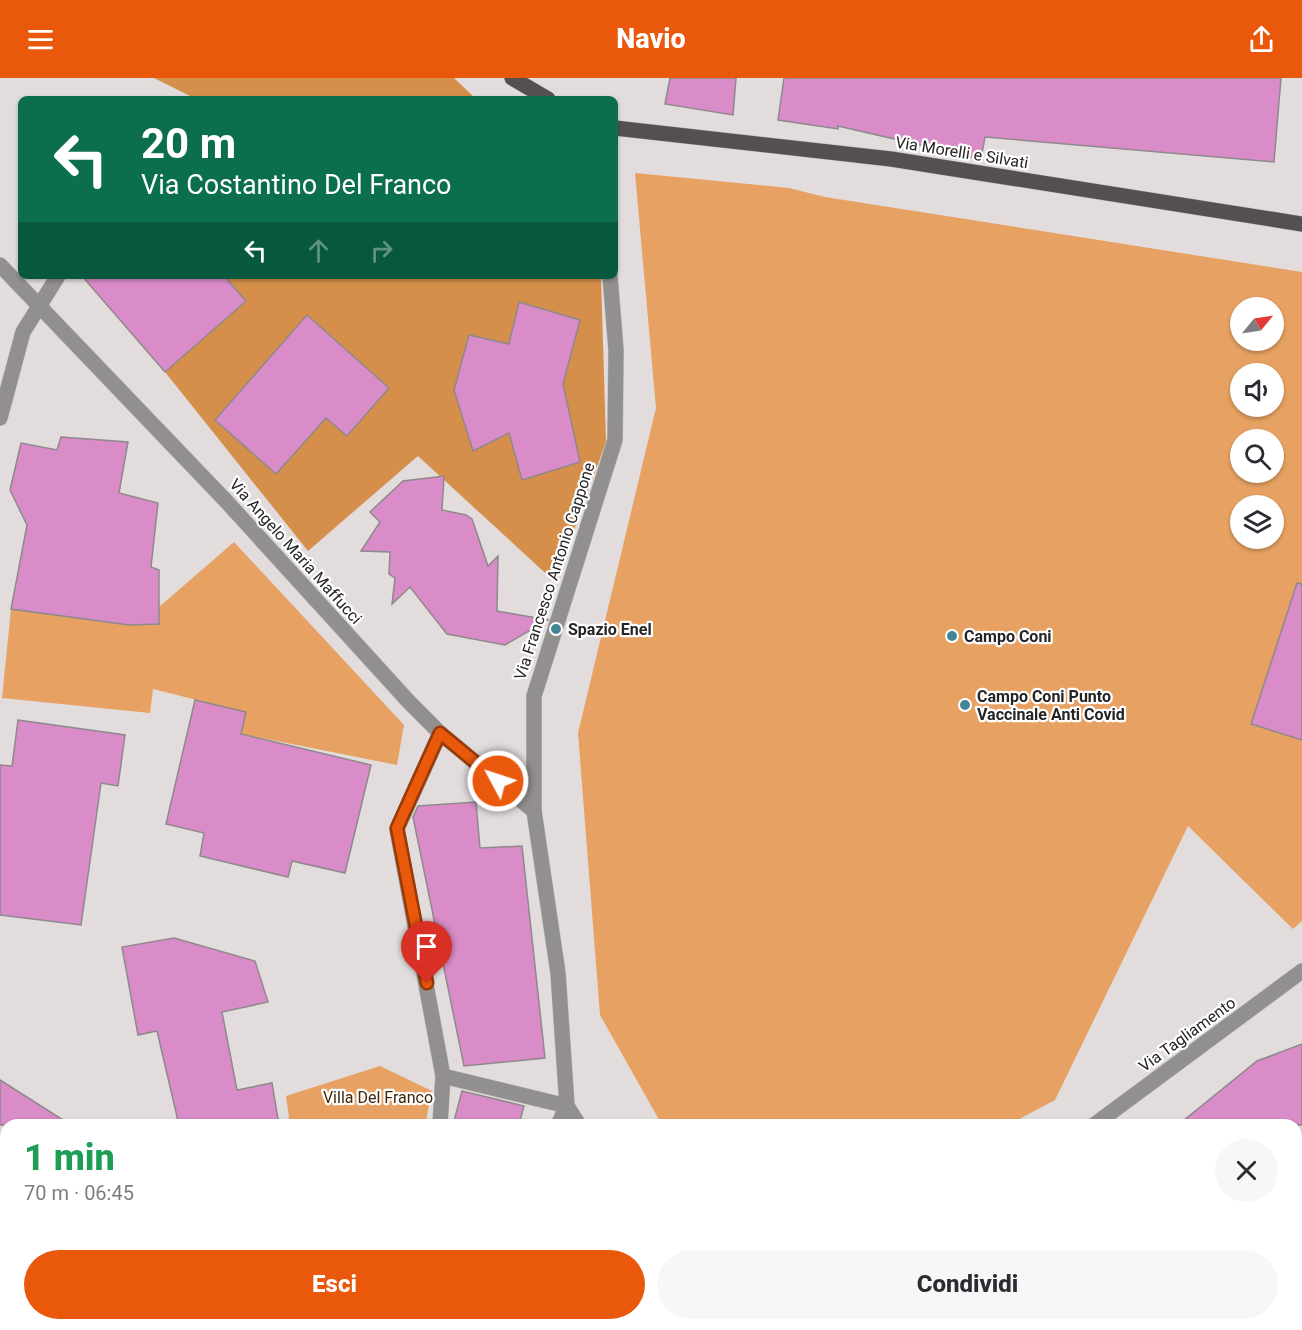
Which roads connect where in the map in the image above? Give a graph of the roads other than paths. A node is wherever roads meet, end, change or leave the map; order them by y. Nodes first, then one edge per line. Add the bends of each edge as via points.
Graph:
1 (512, 78) edge
2 (543, 96) edge
3 (618, 128) edge
4 (1302, 224) edge
5 (0, 265) edge
6 (56, 279) edge
7 (610, 279) edge
8 (39, 306) junction
9 (0, 418) edge
10 (440, 733) junction
11 (534, 811) junction
12 (1302, 971) edge
13 (443, 1076) junction
14 (567, 1106) junction
15 (440, 1119) edge
16 (561, 1119) edge
17 (575, 1119) edge
18 (1102, 1119) edge

1 - 2 main road
3 - 4 main road, Via Morelli e Silvati via 891,159
5 - 8 street, Via Angelo Maria Maffucci
6 - 8 street
7 - 11 street, Via Francesco Antonio Cappone via 616,350 615,440 534,696
8 - 9 street via 23,332
8 - 10 street, Via Angelo Maria Maffucci
10 - 11 street, Via Angelo Maria Maffucci
10 - 13 street via 397,828
11 - 14 street, Via Francesco Antonio Cappone via 558,973
12 - 18 street, Via Tagliamento
13 - 14 street
13 - 15 street
14 - 16 street, Via Francesco Antonio Cappone
14 - 17 street

